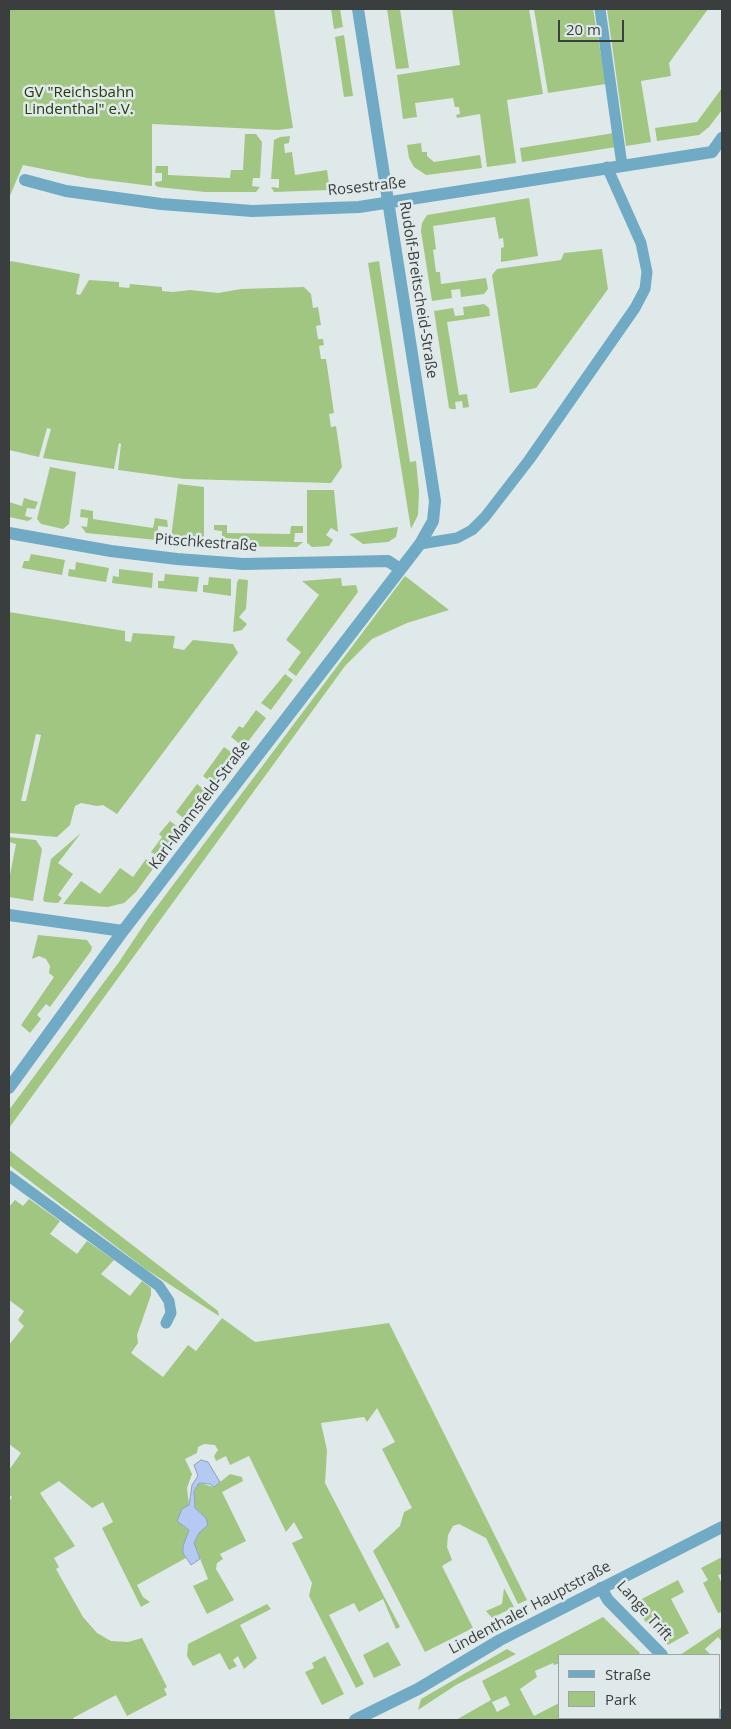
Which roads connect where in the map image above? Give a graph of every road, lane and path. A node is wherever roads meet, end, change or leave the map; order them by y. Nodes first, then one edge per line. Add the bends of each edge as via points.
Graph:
1 (358, 9) edge
2 (600, 9) edge
3 (722, 138) edge
4 (622, 165) junction
5 (607, 167) junction
6 (25, 180) dead end
7 (388, 202) junction
8 (9, 533) edge
9 (420, 544) junction
10 (400, 569) junction
11 (9, 915) edge
12 (123, 931) junction
13 (9, 1088) edge
14 (9, 1176) edge
15 (166, 1323) dead end
16 (722, 1527) edge
17 (601, 1588) junction
18 (661, 1654) edge
19 (355, 1720) edge

1 - 7 street, Rudolf-Breitscheid-Straße
2 - 4 lane
3 - 4 street, Rosestraße via 712,152
4 - 5 street, Rosestraße
5 - 7 street, Rosestraße
5 - 9 lane via 641,243 647,272 645,289 529,460 485,517 472,530 457,538
6 - 7 street, Rosestraße via 66,192 106,198 252,211 359,207
7 - 9 street, Rudolf-Breitscheid-Straße via 435,502 433,521
8 - 10 street, Pitschkestraße via 111,552 177,559 243,564 388,561
9 - 10 street, Karl-Mannsfeld-Straße
10 - 12 street, Karl-Mannsfeld-Straße
11 - 12 street
12 - 13 street, Karl-Mannsfeld-Straße
14 - 15 lane via 159,1286 169,1301 171,1313
16 - 17 street, Lindenthaler Hauptstraße
17 - 18 street, Lange Trift via 608,1600
17 - 19 street, Lindenthaler Hauptstraße

